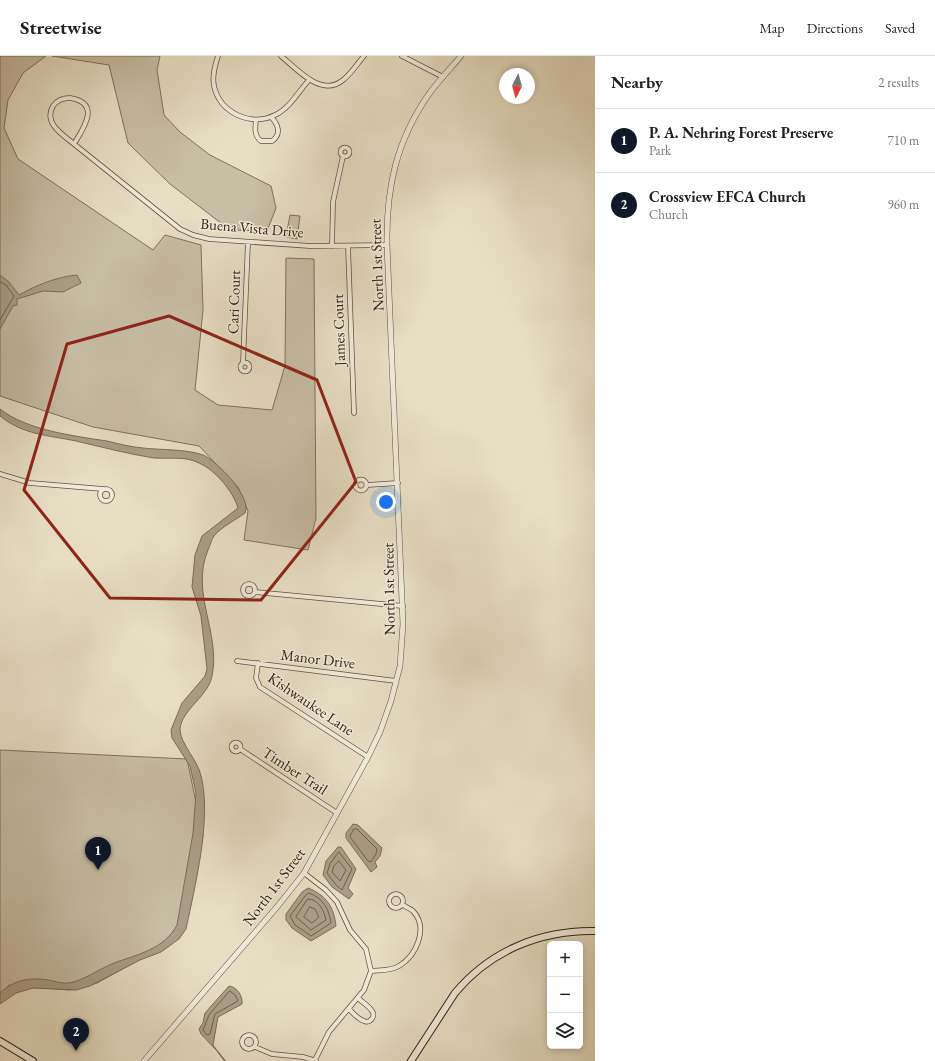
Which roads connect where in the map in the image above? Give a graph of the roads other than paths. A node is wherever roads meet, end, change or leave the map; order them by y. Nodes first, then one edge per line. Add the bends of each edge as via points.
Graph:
1 (218, 56) edge
2 (281, 56) edge
3 (364, 56) edge
4 (402, 56) edge
5 (461, 56) edge
6 (443, 76) junction
7 (309, 80) junction
8 (271, 117) junction
9 (256, 120) junction
10 (74, 144) junction
11 (343, 156) dead end
12 (248, 242) junction
13 (387, 245) junction
14 (332, 246) junction
15 (348, 246) junction
16 (243, 362) dead end
17 (354, 413) dead end
18 (0, 474) edge
19 (398, 483) junction
20 (367, 485) dead end
21 (103, 489) dead end
22 (255, 592) dead end
23 (403, 606) junction
24 (237, 661) dead end
25 (258, 663) junction
26 (396, 681) junction
27 (240, 749) dead end
28 (368, 757) junction
29 (337, 813) junction
30 (304, 873) junction
31 (403, 905) dead end
32 (595, 931) edge
33 (371, 970) junction
34 (358, 998) junction
35 (349, 1008) junction
36 (0, 1041) edge
37 (255, 1047) dead end
38 (316, 1060) edge
39 (33, 1061) edge
40 (144, 1061) edge
41 (411, 1061) edge

1 - 9 street via 213,74 219,98 237,115
2 - 7 street
3 - 7 street via 339,83 324,86
4 - 6 street
5 - 6 street, North 1st Street
6 - 13 street, North 1st Street via 417,112 397,158 388,195
7 - 8 street via 285,108
8 - 9 street
8 - 9 street via 278,127 277,137 272,141 261,141 257,137
10 - 10 street, Buena Vista Drive via 57,130 51,120 54,106 66,98 78,100 84,105 87,113 86,125
10 - 12 street, Buena Vista Drive via 187,233 204,239
11 - 14 street via 333,202
12 - 14 street, Buena Vista Drive
12 - 16 street, Cari Court
13 - 15 street, Buena Vista Drive
13 - 19 street, North 1st Street
14 - 15 street, Buena Vista Drive
15 - 17 street, James Court
18 - 21 street via 30,483
19 - 20 street
19 - 23 street, North 1st Street
22 - 23 street
23 - 26 street, North 1st Street via 401,655
24 - 25 street, Manor Drive
25 - 26 street, Manor Drive
25 - 28 street, Kishwaukee Lane via 256,678 260,687
26 - 28 street, North 1st Street via 380,732
27 - 29 street, Timber Trail
28 - 29 street, North 1st Street
29 - 30 street, North 1st Street
30 - 33 street via 337,902 350,930 366,950
30 - 40 street, North 1st Street via 278,907
31 - 33 street via 413,911 417,918 420,930 416,948 399,966
32 - 41 main road via 535,938 488,962 462,984
33 - 34 street via 367,985
34 - 35 street
34 - 35 street via 373,1011 372,1020 363,1021
35 - 38 street via 329,1032
36 - 39 main road
37 - 38 street via 280,1056

